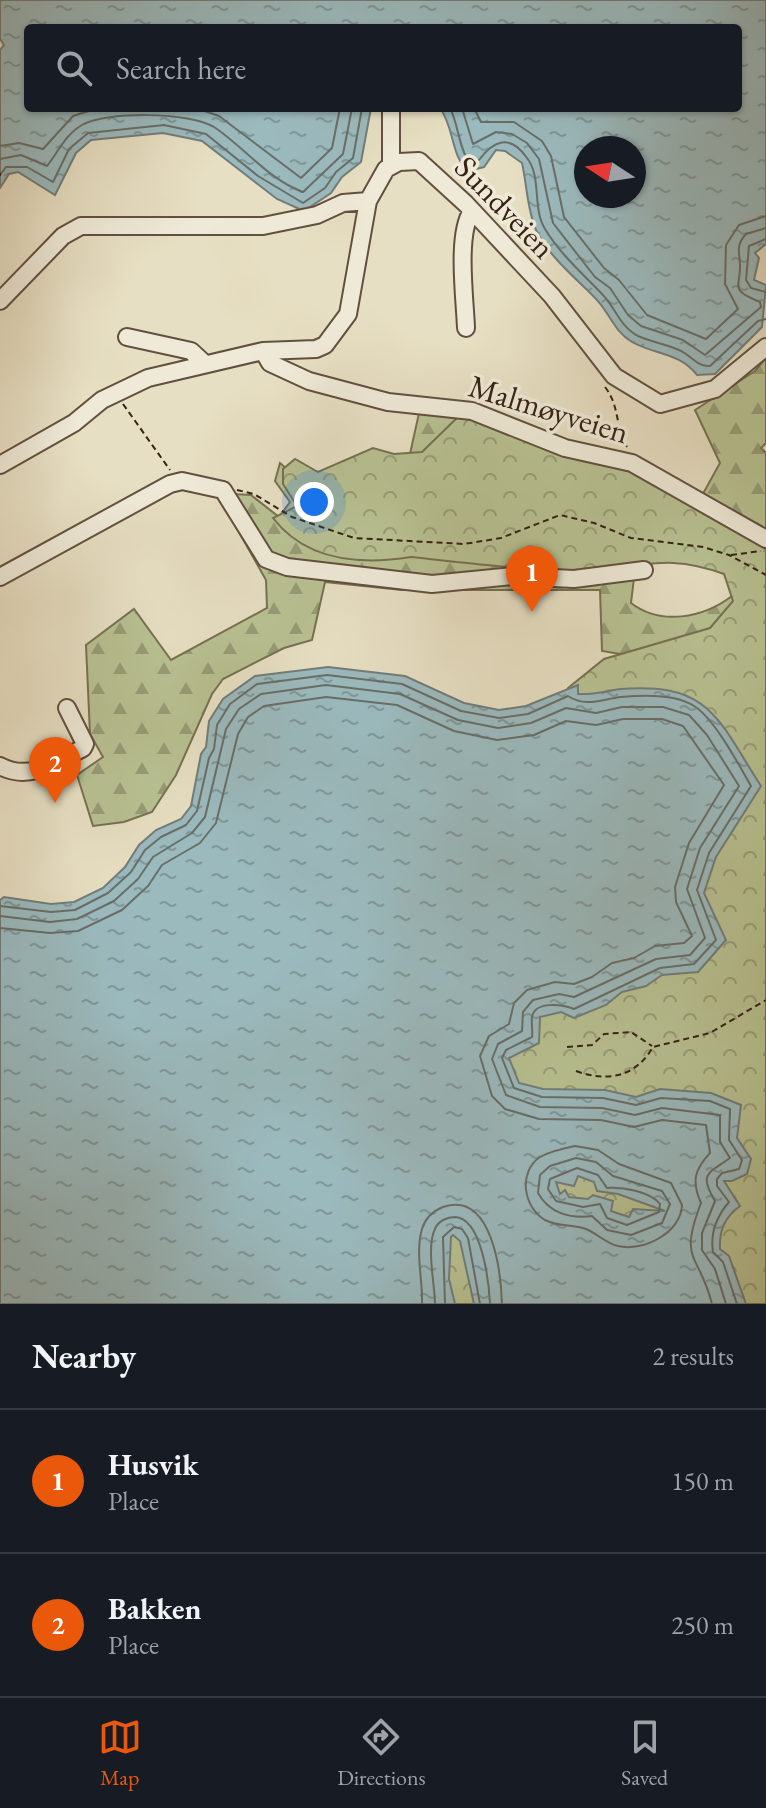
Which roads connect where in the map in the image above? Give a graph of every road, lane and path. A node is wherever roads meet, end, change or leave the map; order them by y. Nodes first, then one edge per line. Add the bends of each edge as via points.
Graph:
1 (391, 112) edge
2 (391, 165) junction
3 (368, 201) junction
4 (472, 211) junction
5 (0, 301) edge
6 (466, 328) dead end
7 (127, 337) dead end
8 (766, 347) edge
9 (263, 351) junction
10 (204, 363) junction
11 (599, 379) dead end
12 (120, 400) dead end
13 (629, 450) dead end
14 (0, 465) edge
15 (178, 482) junction
16 (226, 493) junction
17 (758, 527) edge
18 (766, 539) edge
19 (766, 551) edge
20 (728, 555) junction
21 (644, 570) dead end
22 (766, 575) edge
23 (0, 577) edge
24 (67, 708) dead end
25 (0, 766) edge
26 (766, 1000) edge
27 (567, 1047) dead end
28 (653, 1047) junction
29 (576, 1071) dead end

1 - 2 street
2 - 3 street
2 - 4 street, Sundveien via 419,161
3 - 5 street via 263,226 81,226 63,236
3 - 9 street via 354,291 334,337 316,349
4 - 6 street via 463,275
4 - 8 street, Sundveien via 566,312 597,359 648,399 668,404 715,389
7 - 10 street via 191,351
9 - 10 street
9 - 17 street, Malmøyveien via 270,363 309,381 388,402 472,411 565,448 632,463
10 - 14 street via 113,394
11 - 13 path via 617,405 619,431
12 - 15 path
15 - 16 street
15 - 23 street
16 - 20 path via 244,490 292,517 354,538 464,544 501,538 560,515 631,538
16 - 21 street via 266,559 287,567 432,584 512,576 574,579
17 - 18 street, Malmøyveien
19 - 20 path
20 - 22 path
24 - 25 street via 83,748 29,773
26 - 28 path via 710,1033
27 - 28 path via 592,1045 604,1034 631,1032
28 - 29 path via 643,1063 621,1075 592,1077

